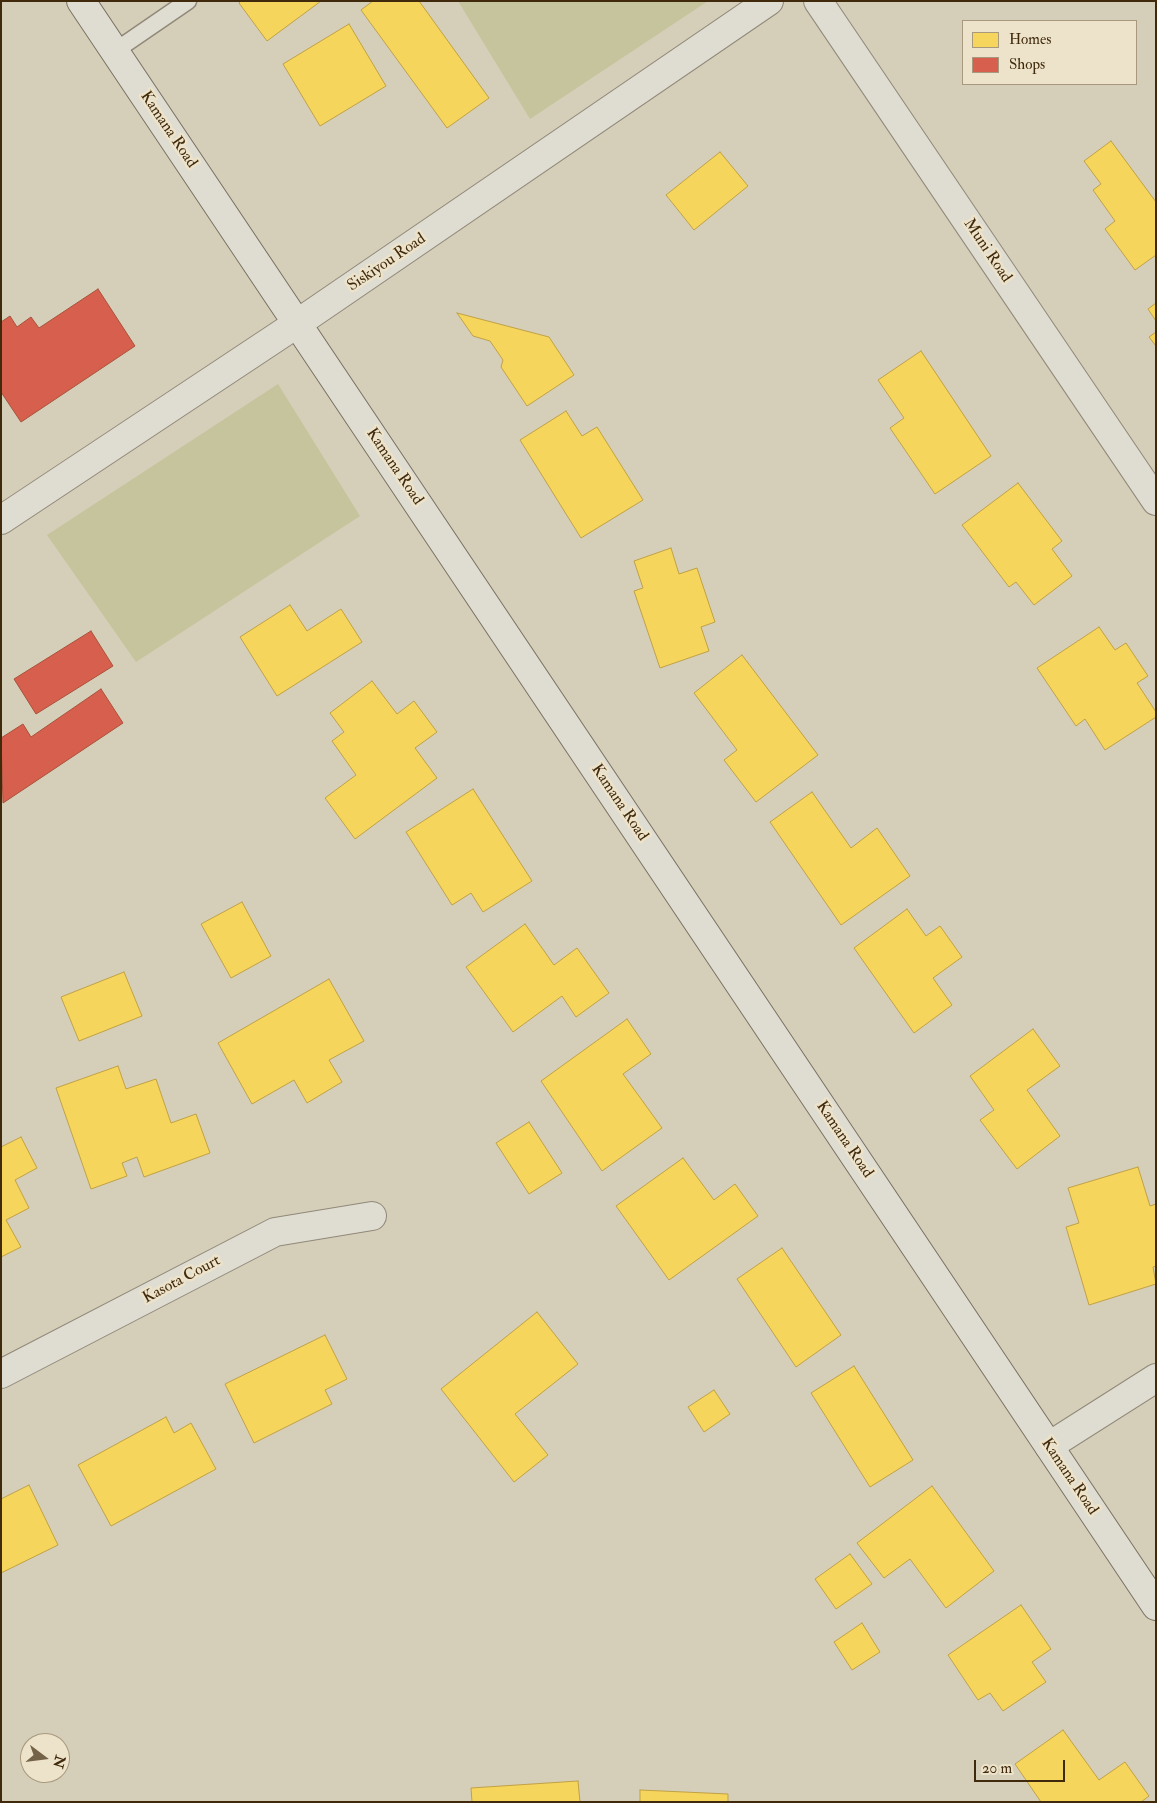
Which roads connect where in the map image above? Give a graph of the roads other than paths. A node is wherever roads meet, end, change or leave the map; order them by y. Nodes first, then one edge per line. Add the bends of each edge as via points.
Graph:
1 (81, 1) edge
2 (188, 1) edge
3 (769, 1) edge
4 (818, 1) edge
5 (115, 50) junction
6 (298, 323) junction
7 (1156, 501) edge
8 (1, 520) edge
9 (372, 1216) dead end
10 (1, 1374) edge
11 (1156, 1378) edge
12 (1049, 1446) junction
13 (1156, 1606) edge

1 - 5 street, Kamana Road
2 - 5 lane
3 - 6 street, Siskiyou Road
4 - 7 street, Muni Road
5 - 6 street, Kamana Road
6 - 8 street, Siskiyou Road
6 - 12 street, Kamana Road
9 - 10 street, Kasota Court via 274,1232
11 - 12 street
12 - 13 street, Kamana Road

